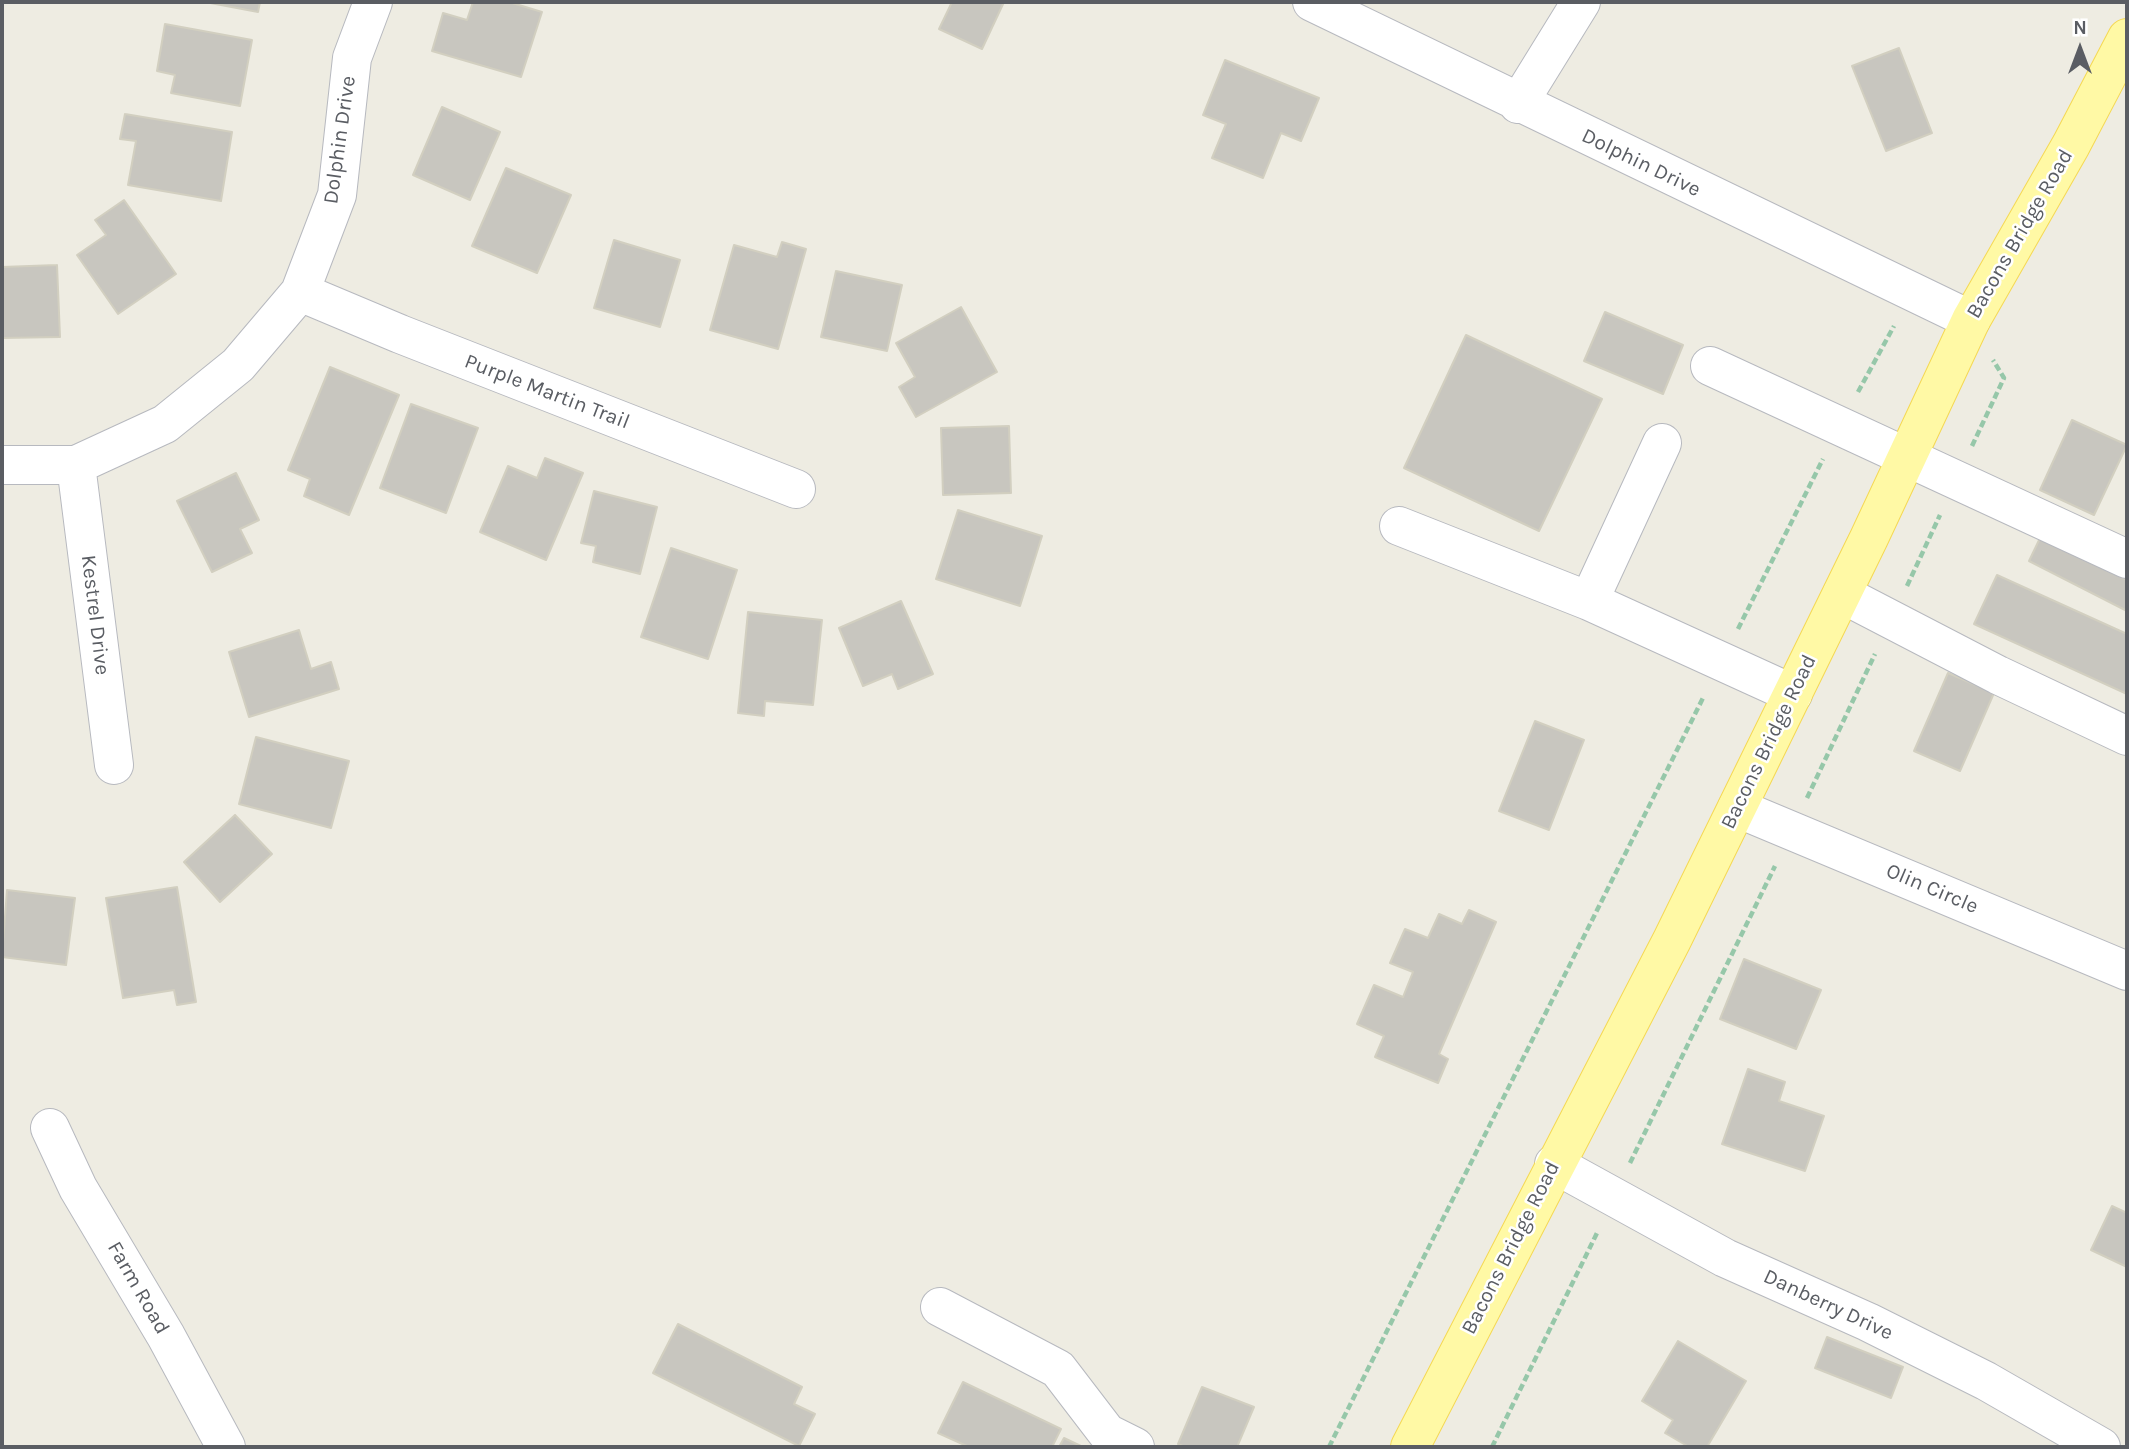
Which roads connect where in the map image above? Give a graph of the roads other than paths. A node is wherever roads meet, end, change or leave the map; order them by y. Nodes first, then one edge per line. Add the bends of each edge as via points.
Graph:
1 (373, 2) edge
2 (1312, 2) edge
3 (1581, 2) edge
4 (2127, 38) edge
5 (1518, 104) junction
6 (300, 292) junction
7 (1970, 320) junction
8 (1710, 366) dead end
9 (1662, 443) dead end
10 (1907, 456) junction
11 (2, 465) edge
12 (76, 465) junction
13 (796, 489) dead end
14 (1399, 526) dead end
15 (2127, 559) edge
16 (1842, 594) junction
17 (1589, 601) junction
18 (1793, 694) junction
19 (2127, 736) edge
20 (114, 765) dead end
21 (1737, 808) junction
22 (2127, 971) edge
23 (50, 1128) dead end
24 (1554, 1164) junction
25 (940, 1307) dead end
26 (226, 1447) edge
27 (1135, 1447) edge
28 (1410, 1447) edge
29 (2101, 1447) edge

1 - 6 street, Dolphin Drive via 352,58 337,195
2 - 5 street, Dolphin Drive
3 - 5 street
4 - 7 main road, Bacons Bridge Road
5 - 7 street, Dolphin Drive
6 - 12 street, Dolphin Drive via 238,365 165,424
6 - 13 street, Purple Martin Trail
7 - 10 main road, Bacons Bridge Road
8 - 10 street
9 - 17 street
10 - 15 street
10 - 16 main road, Bacons Bridge Road
11 - 12 street, Dolphin Drive
12 - 20 street, Kestrel Drive
14 - 17 street
16 - 18 main road, Bacons Bridge Road
16 - 19 street
17 - 18 street
18 - 21 main road, Bacons Bridge Road
21 - 22 street, Olin Circle
21 - 24 main road, Bacons Bridge Road
23 - 26 street, Farm Road via 78,1188
24 - 28 main road, Bacons Bridge Road
24 - 29 street, Danberry Drive via 1725,1258 1986,1381
25 - 27 street via 1058,1369 1107,1433

